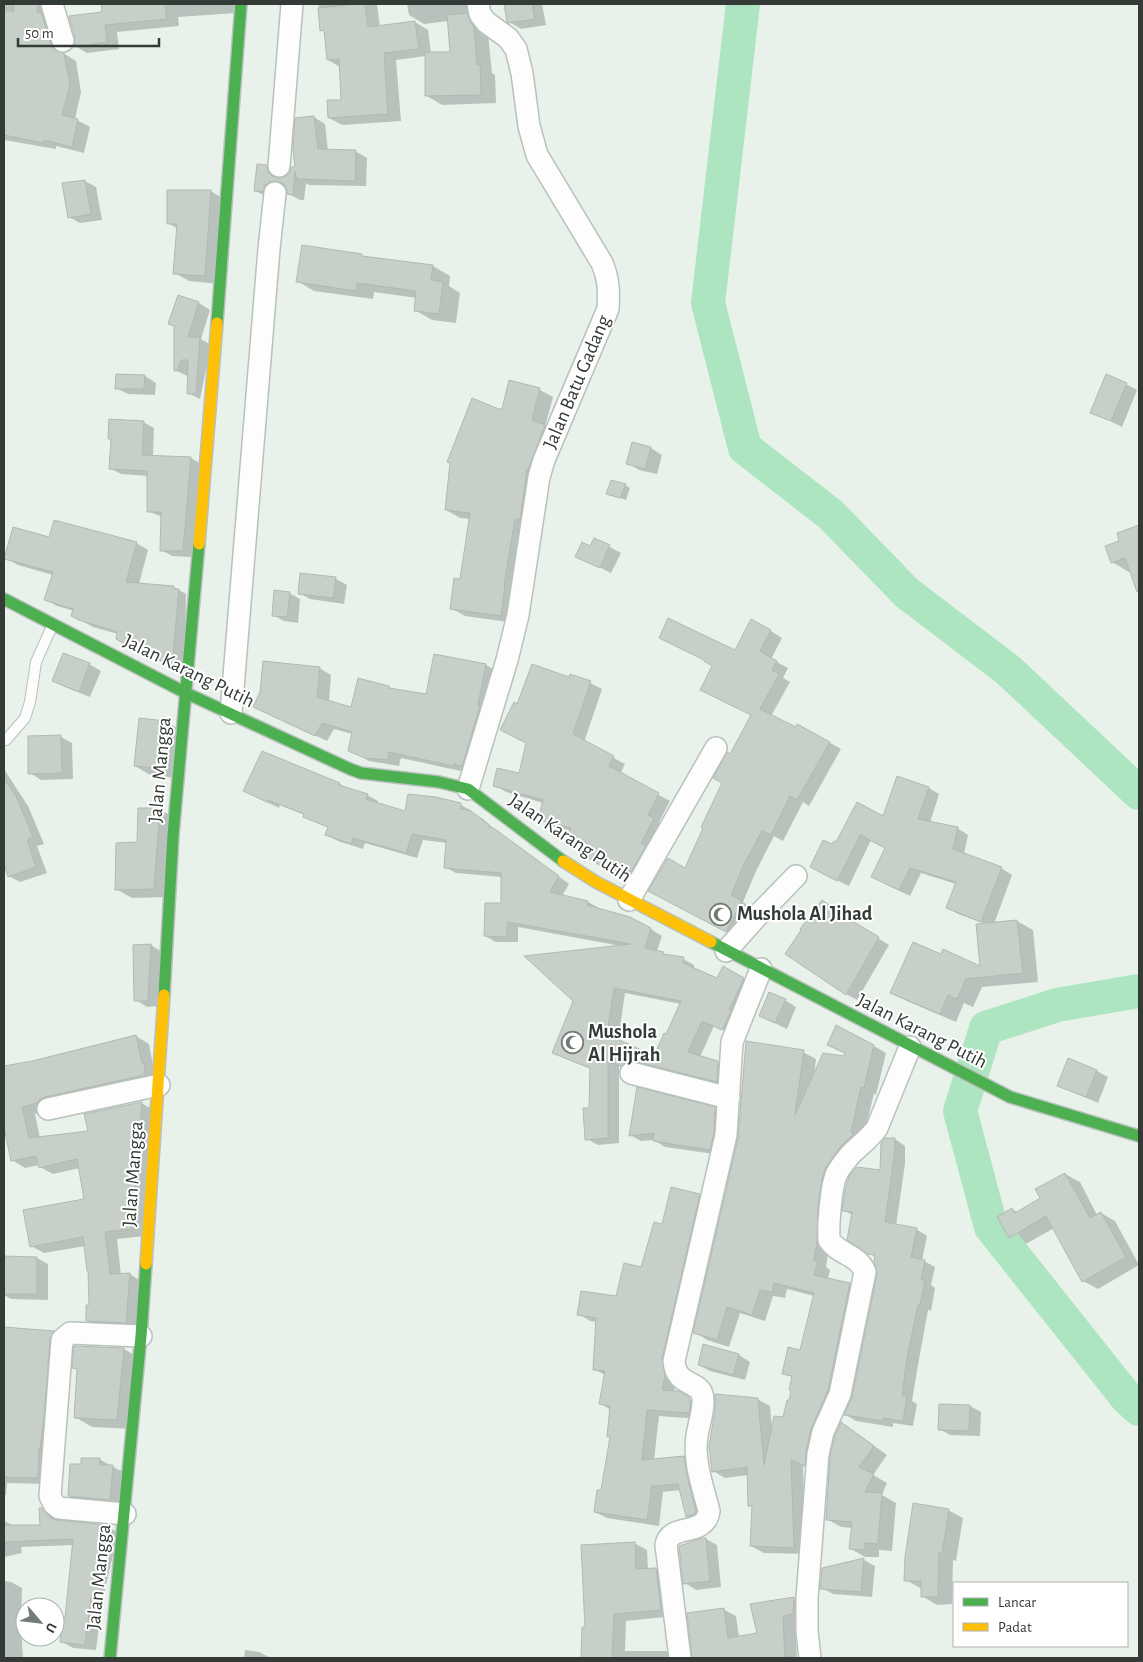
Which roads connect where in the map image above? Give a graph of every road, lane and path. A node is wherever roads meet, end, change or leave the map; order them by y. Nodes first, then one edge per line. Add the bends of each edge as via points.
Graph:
1 (52, 4) edge
2 (241, 4) edge
3 (292, 4) edge
4 (478, 4) edge
5 (63, 41) dead end
6 (278, 166) dead end
7 (275, 193) dead end
8 (4, 599) edge
9 (53, 623) junction
10 (186, 693) junction
11 (231, 713) junction
12 (6, 740) dead end
13 (716, 748) dead end
14 (468, 790) junction
15 (796, 876) dead end
16 (629, 900) junction
17 (726, 951) junction
18 (761, 970) junction
19 (915, 1049) junction
20 (631, 1073) dead end
21 (159, 1085) junction
22 (729, 1098) junction
23 (48, 1109) dead end
24 (1139, 1136) edge
25 (141, 1336) junction
26 (125, 1514) junction
27 (110, 1658) edge
28 (680, 1658) edge
29 (810, 1658) edge

1 - 5 street
2 - 10 street, Jalan Mangga
3 - 6 street
4 - 14 street, Jalan Batu Gadang via 483,19 508,38 516,49 528,126 537,155 602,263 608,278 609,294 608,310 539,477 516,624
7 - 11 street
8 - 9 street, Jalan Karang Putih
9 - 10 street, Jalan Karang Putih
9 - 12 lane via 36,662 25,718
10 - 11 street, Jalan Karang Putih
10 - 21 street, Jalan Mangga
11 - 14 street, Jalan Karang Putih via 361,773 439,782
13 - 16 street
14 - 16 street, Jalan Karang Putih via 553,854
15 - 17 street
16 - 17 street, Jalan Karang Putih
17 - 18 street, Jalan Karang Putih
18 - 19 street, Jalan Karang Putih
18 - 22 street via 732,1042
19 - 24 street, Jalan Karang Putih via 1010,1096
19 - 29 street via 877,1128 843,1164 833,1187 829,1240 858,1260 865,1272 840,1394 823,1432 818,1454 807,1598
20 - 22 street
21 - 23 street
21 - 25 street, Jalan Mangga
22 - 28 street via 726,1135 674,1361 678,1375 702,1394 696,1458 709,1511 705,1523 671,1534 666,1545
25 - 26 street, Jalan Mangga
25 - 26 street via 70,1333 62,1340 50,1496 59,1508
26 - 27 street, Jalan Mangga

